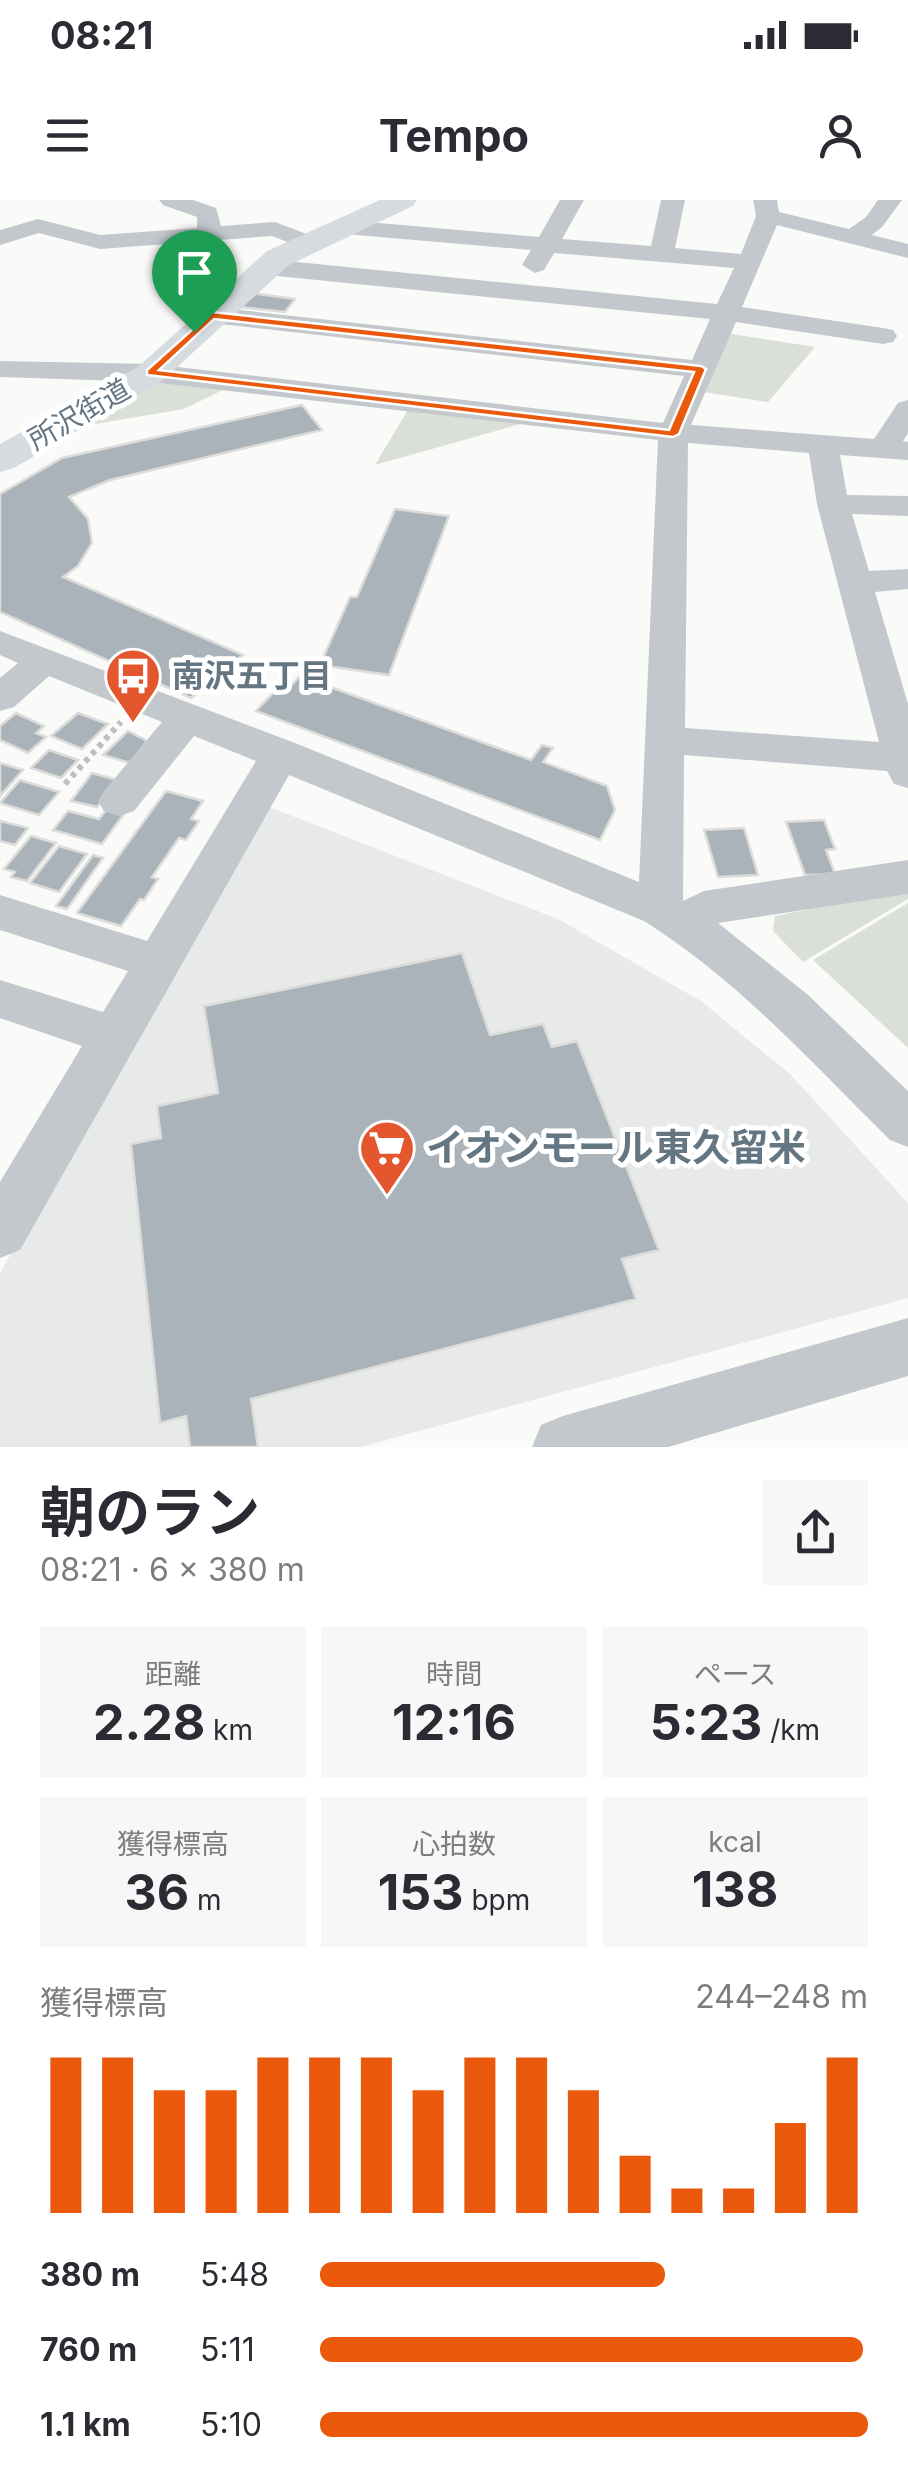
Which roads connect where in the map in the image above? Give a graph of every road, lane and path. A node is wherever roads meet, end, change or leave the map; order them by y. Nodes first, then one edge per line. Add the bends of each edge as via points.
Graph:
1 (171, 200) edge
2 (282, 200) edge
3 (404, 200) edge
4 (572, 200) edge
5 (673, 200) edge
6 (890, 200) edge
7 (761, 205) edge
8 (345, 226) junction
9 (275, 229) junction
10 (210, 234) junction
11 (0, 238) edge
12 (854, 238) junction
13 (308, 243) junction
14 (546, 245) junction
15 (908, 251) edge
16 (661, 255) junction
17 (746, 262) junction
18 (267, 267) junction
19 (519, 293) junction
20 (726, 313) junction
21 (212, 315) junction
22 (883, 336) dead end
23 (489, 345) junction
24 (0, 369) edge
25 (701, 369) junction
26 (151, 372) junction
27 (453, 408) junction
28 (908, 409) edge
29 (673, 434) junction
30 (822, 446) junction
31 (896, 450) edge
32 (0, 460) edge
33 (832, 504) junction
34 (908, 506) edge
35 (908, 580) edge
36 (854, 583) junction
37 (0, 642) edge
38 (44, 660) junction
39 (0, 698) edge
40 (142, 699) junction
41 (187, 718) junction
42 (664, 740) junction
43 (281, 754) junction
44 (906, 766) edge
45 (64, 784) dead end
46 (120, 801) dead end
47 (908, 877) edge
48 (0, 912) edge
49 (674, 916) junction
50 (156, 962) junction
51 (0, 999) edge
52 (113, 1036) junction
53 (908, 1124) edge
54 (5, 1211) edge
55 (908, 1348) edge
56 (563, 1447) edge

1 - 10 street via 208,213
2 - 9 street
3 - 8 main road, 所沢街道
4 - 14 street
5 - 16 street
6 - 12 street
7 - 12 street
7 - 17 street
8 - 13 main road, 所沢街道
8 - 14 street
9 - 10 street
9 - 13 street
10 - 11 street via 100,242 38,226
12 - 15 street
13 - 18 main road, 所沢街道
14 - 16 street
14 - 19 street
16 - 17 street
17 - 20 street
18 - 19 street
18 - 21 main road, 所沢街道
19 - 20 street
19 - 23 street
20 - 22 street
20 - 25 street
21 - 23 street
21 - 26 main road, 所沢街道
23 - 25 street
23 - 27 street
24 - 26 street
25 - 29 street
26 - 27 street
26 - 32 main road, 所沢街道
27 - 29 street
28 - 31 street
29 - 30 street
29 - 42 street
30 - 31 street
30 - 33 street
33 - 34 street
33 - 36 street
35 - 36 street
36 - 44 street
37 - 38 street
38 - 39 street
38 - 40 street
40 - 41 street
40 - 45 path
41 - 43 street
41 - 46 street
42 - 44 street
42 - 49 street
43 - 49 street
43 - 50 street
47 - 49 street
48 - 50 street
49 - 53 street via 745,970
50 - 52 street
51 - 52 street
52 - 54 street
55 - 56 street

